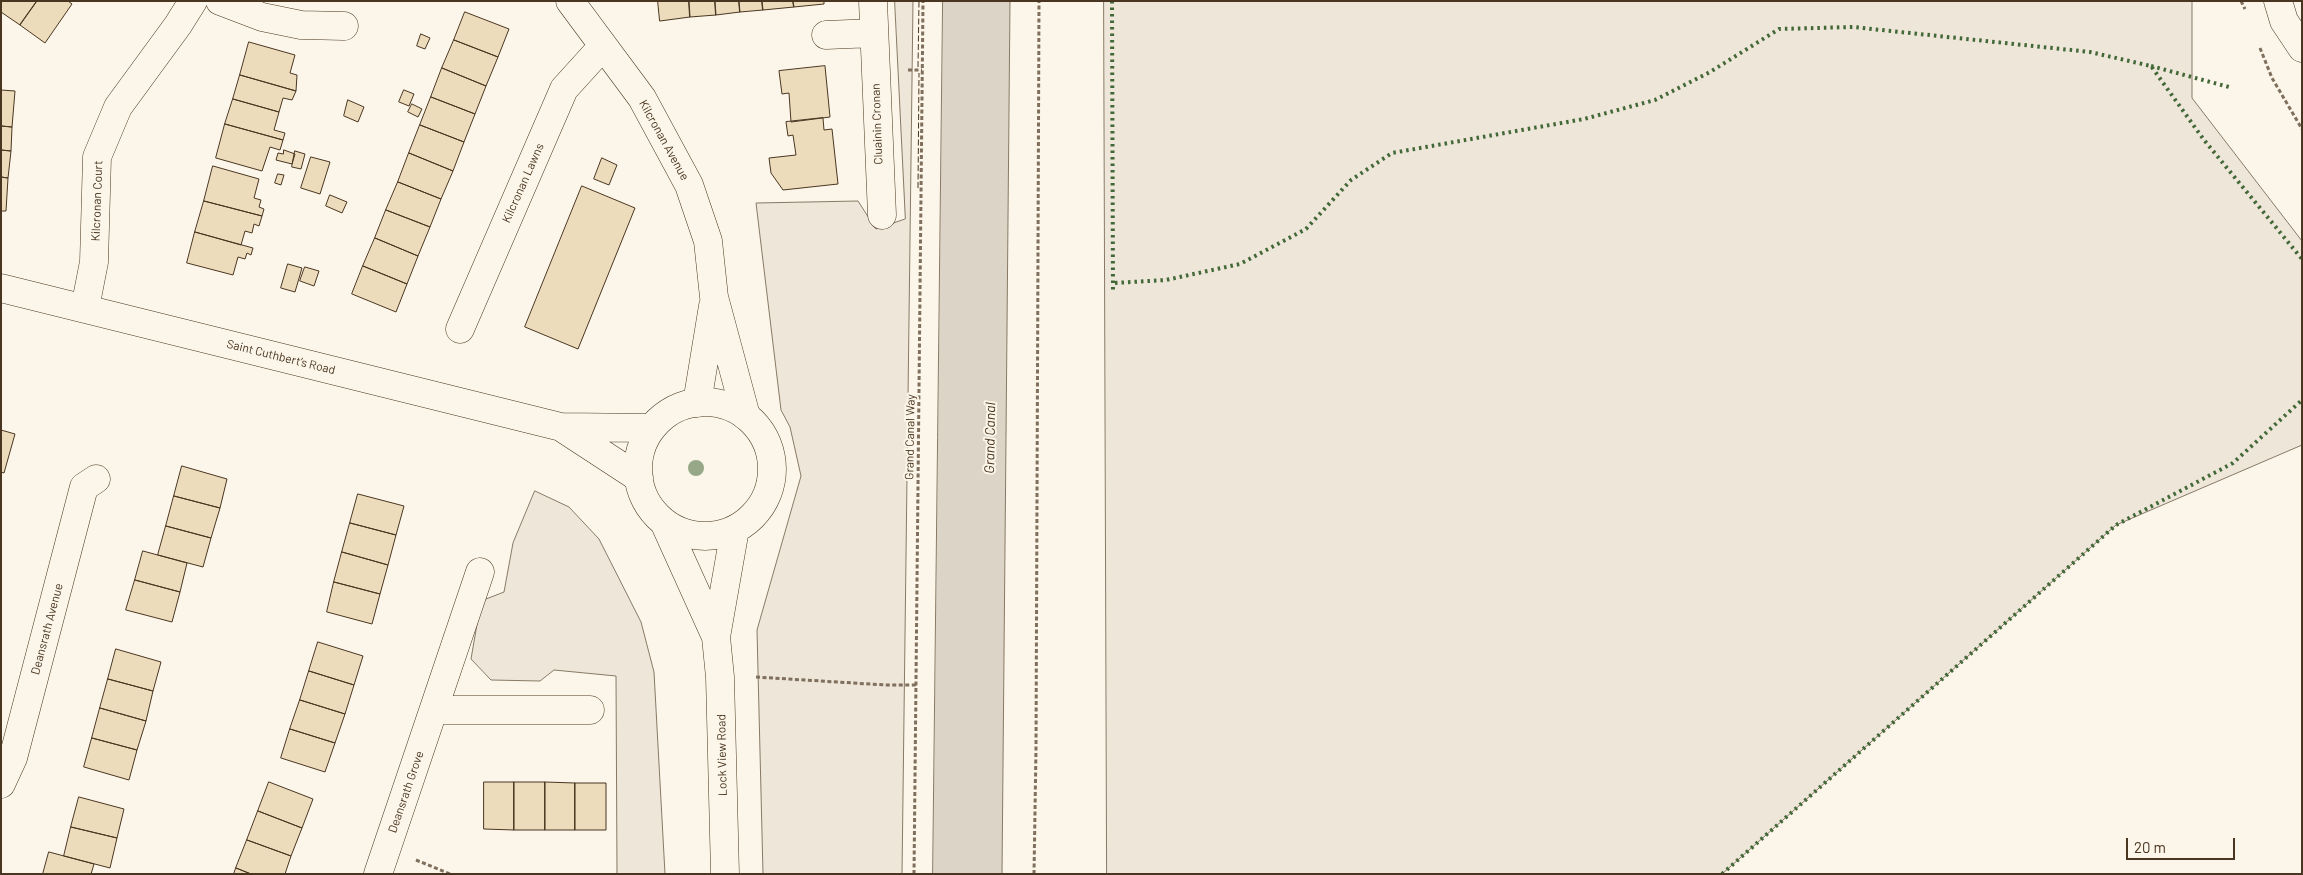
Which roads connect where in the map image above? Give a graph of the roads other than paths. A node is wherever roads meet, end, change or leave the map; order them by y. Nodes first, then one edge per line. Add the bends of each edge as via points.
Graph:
1 (192, 1) edge
2 (220, 1) edge
3 (570, 1) edge
4 (873, 1) edge
5 (2278, 1) edge
6 (344, 26) dead end
7 (874, 33) junction
8 (826, 35) dead end
9 (603, 46) junction
10 (2302, 48) edge
11 (882, 215) dead end
12 (1, 288) edge
13 (714, 297) junction
14 (85, 308) junction
15 (460, 329) dead end
16 (697, 403) junction
17 (746, 416) junction
18 (561, 428) junction
19 (652, 428) junction
20 (639, 478) junction
21 (96, 479) dead end
22 (664, 522) junction
23 (736, 529) junction
24 (480, 572) dead end
25 (716, 637) junction
26 (434, 710) junction
27 (590, 710) dead end
28 (1, 784) edge
29 (378, 874) edge
30 (725, 874) edge

1 - 14 street, Kilcronan Court via 178,26 118,107 97,157 94,262
2 - 6 street via 262,18 301,25
3 - 9 street, Kilcronan Avenue
4 - 7 street, Cluainin Cronan
5 - 10 street via 2284,21
7 - 8 street
7 - 11 street, Cluainin Cronan
9 - 13 street, Kilcronan Avenue via 642,98 689,184 708,241
9 - 15 street, Kilcronan Lawns via 564,89
12 - 14 street, Saint Cuthbert’s Road
13 - 16 street, Kilcronan Avenue
13 - 17 street, Kilcronan Avenue
14 - 18 street, Saint Cuthbert’s Road
16 - 17 street via 714,402
16 - 19 street via 680,407
17 - 23 street via 762,432 771,453 772,475 766,497 754,516
18 - 19 street, Saint Cuthbert’s Road
18 - 20 street, Saint Cuthbert’s Road
19 - 20 street via 641,452
20 - 22 street via 652,510
21 - 28 street, Deansrath Avenue via 84,487 13,758
22 - 23 street via 696,536
22 - 25 street, Lock View Road
23 - 25 street, Lock View Road
24 - 26 street, Deansrath Grove
25 - 30 street, Lock View Road
26 - 27 street
26 - 29 street, Deansrath Grove

